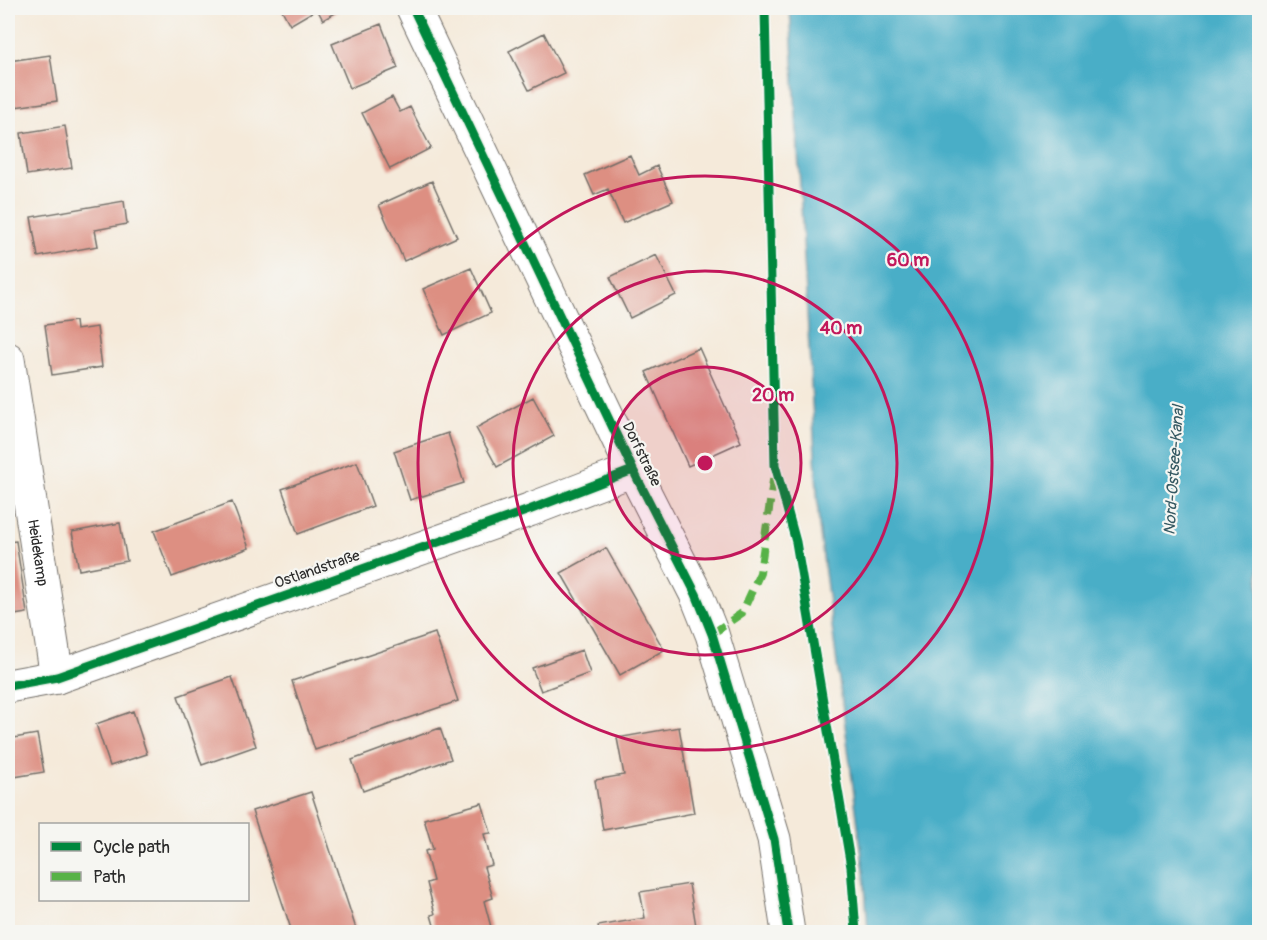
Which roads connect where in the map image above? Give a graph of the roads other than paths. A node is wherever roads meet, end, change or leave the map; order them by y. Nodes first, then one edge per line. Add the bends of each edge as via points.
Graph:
1 (413, 8) edge
2 (8, 359) edge
3 (633, 471) junction
4 (57, 677) junction
5 (8, 686) edge
6 (788, 933) edge

1 - 3 street, Dorfstraße
2 - 4 street, Heidekamp
3 - 4 street, Ostlandstraße
3 - 6 street, Dorfstraße via 696,594 712,634 774,838
4 - 5 street, Ostlandstraße

